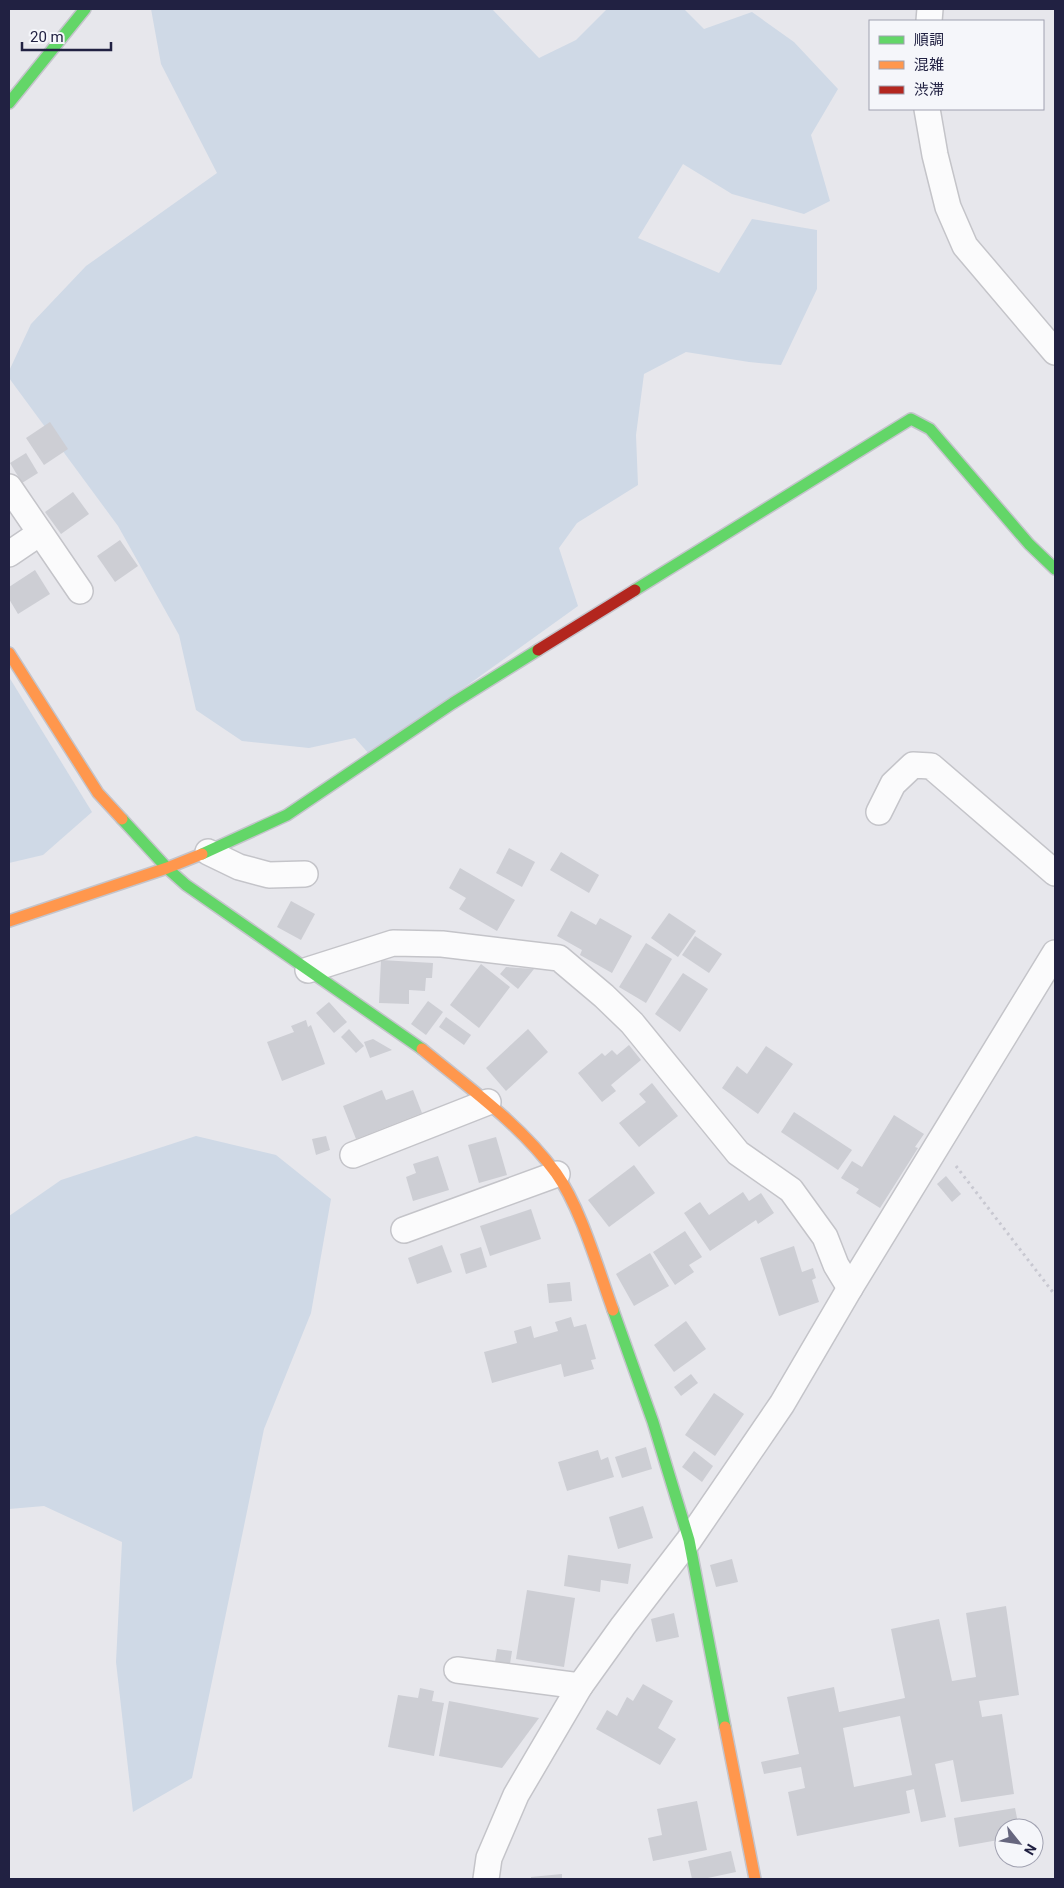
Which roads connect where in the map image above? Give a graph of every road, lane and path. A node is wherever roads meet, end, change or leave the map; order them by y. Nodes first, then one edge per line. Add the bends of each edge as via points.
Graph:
1 (85, 9) edge
2 (9, 103) edge
3 (927, 110) edge
4 (1055, 352) edge
5 (9, 488) edge
6 (40, 533) junction
7 (9, 554) edge
8 (1055, 569) edge
9 (80, 591) dead end
10 (9, 653) edge
11 (879, 812) dead end
12 (208, 852) junction
13 (168, 868) junction
14 (1055, 873) edge
15 (305, 874) dead end
16 (9, 921) edge
17 (1055, 954) edge
18 (308, 970) junction
19 (488, 1102) junction
20 (939, 1144) junction
21 (353, 1155) dead end
22 (557, 1174) junction
23 (404, 1230) dead end
24 (850, 1288) junction
25 (1055, 1295) edge
26 (689, 1540) junction
27 (457, 1670) dead end
28 (580, 1686) junction
29 (486, 1879) edge
30 (754, 1879) edge

1 - 2 street
3 - 4 street via 948,207 965,246
5 - 6 street
6 - 7 street
6 - 9 street
8 - 12 street via 1029,544 930,429 911,419 453,703 287,814
10 - 13 street via 98,793
11 - 14 street via 893,784 913,765 931,766
12 - 13 street
12 - 15 street via 239,867 269,875
13 - 16 street
13 - 18 street via 186,885
17 - 20 street
18 - 19 street via 419,1047
18 - 24 street via 393,943 442,944 558,958 632,1023 738,1153 791,1190 825,1237
19 - 21 street
19 - 22 street
20 - 24 street
20 - 25 path
22 - 23 street
22 - 26 street via 572,1201 590,1247 653,1422
24 - 26 street via 782,1404
26 - 28 street
26 - 30 street
27 - 28 street
28 - 29 street via 516,1795 489,1858

